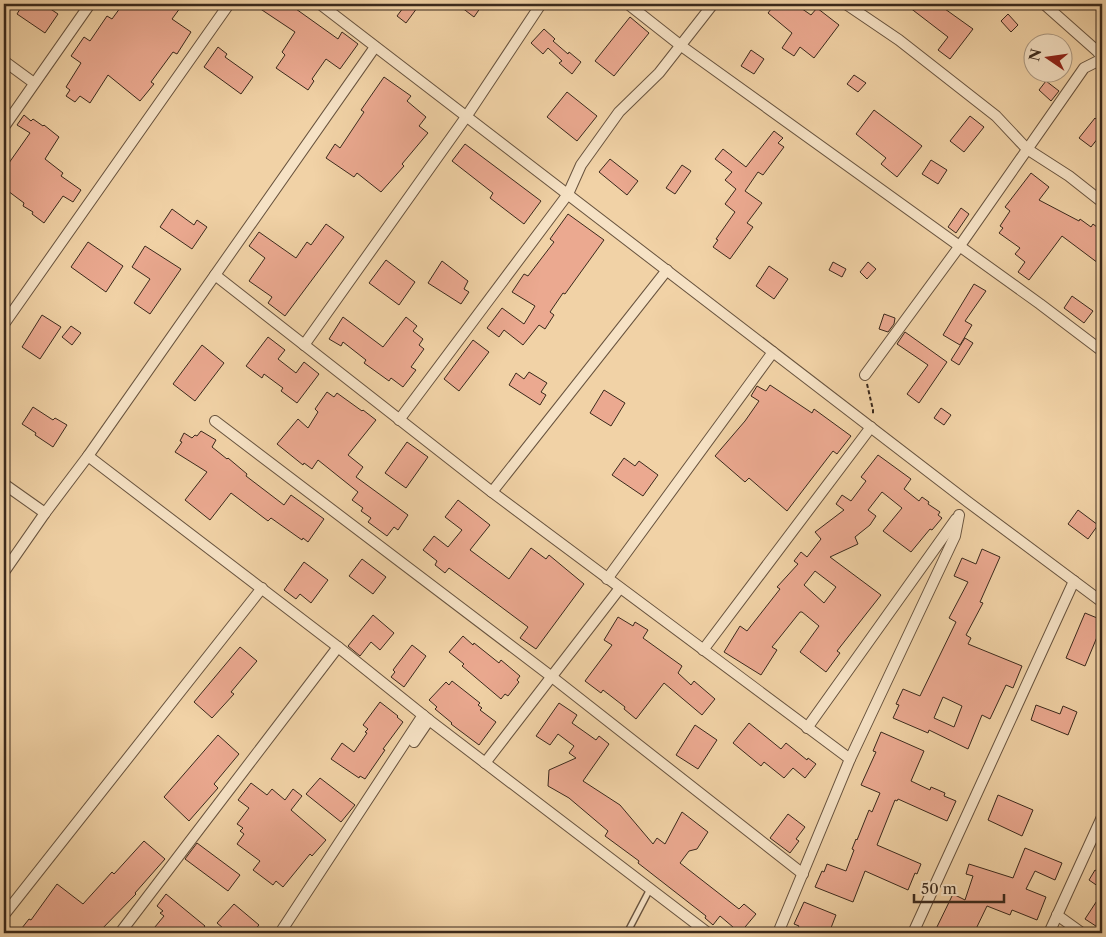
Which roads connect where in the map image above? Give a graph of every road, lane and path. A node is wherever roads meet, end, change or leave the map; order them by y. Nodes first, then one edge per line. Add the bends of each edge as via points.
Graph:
1 (90, 4) edge
2 (229, 4) edge
3 (320, 4) edge
4 (541, 4) edge
5 (628, 4) edge
6 (713, 4) edge
7 (846, 4) edge
8 (1044, 4) edge
9 (680, 45) junction
10 (375, 47) junction
11 (1102, 58) edge
12 (4, 60) edge
13 (34, 83) junction
14 (466, 117) junction
15 (4, 127) edge
16 (1027, 149) junction
17 (568, 194) junction
18 (1102, 202) edge
19 (959, 247) junction
20 (667, 270) junction
21 (215, 274) junction
22 (4, 324) edge
23 (304, 345) junction
24 (1102, 351) edge
25 (773, 352) junction
26 (865, 375) joint
27 (400, 420) junction
28 (216, 421) dead end
29 (871, 427) junction
30 (88, 456) junction
31 (4, 484) edge
32 (492, 492) junction
33 (968, 502) junction
34 (45, 513) junction
35 (959, 515) junction
36 (4, 572) edge
37 (607, 579) junction
38 (1074, 581) junction
39 (262, 588) junction
40 (620, 588) junction
41 (1102, 602) edge
42 (338, 647) junction
43 (703, 650) junction
44 (552, 677) junction
45 (426, 718) junction
46 (807, 728) junction
47 (850, 759) junction
48 (486, 763) junction
49 (1102, 817) edge
50 (803, 874) junction
51 (650, 889) junction
52 (4, 915) edge
53 (1057, 915) junction
54 (120, 933) edge
55 (282, 933) edge
56 (627, 933) edge
57 (708, 933) edge
58 (778, 933) edge
59 (913, 933) edge
60 (1049, 933) edge
61 (1082, 933) edge

1 - 13 street
2 - 22 street
3 - 10 street
4 - 14 street
5 - 9 street
6 - 9 street
7 - 16 street via 899,40 996,116
8 - 11 street
9 - 17 street via 659,73 619,112 581,165
9 - 19 street
10 - 14 street
10 - 21 street
11 - 16 street via 1084,68
12 - 13 street
13 - 15 street
14 - 17 street
14 - 23 street
16 - 18 street
16 - 19 street
17 - 20 street
17 - 27 street
19 - 24 street
19 - 26 street
20 - 25 street
20 - 32 street
21 - 23 street
21 - 30 street
23 - 27 street
25 - 29 street
25 - 37 street
26 - 29 path via 873,410
27 - 32 street
28 - 44 street
29 - 33 street
29 - 43 street
30 - 34 street
30 - 39 street
31 - 34 street
32 - 37 street
33 - 35 street
33 - 38 street
34 - 36 street
35 - 46 street
35 - 47 street via 955,536
37 - 40 street
38 - 41 street
38 - 59 street
39 - 42 street
39 - 52 street
40 - 43 street
40 - 44 street
42 - 45 street
42 - 54 street
43 - 46 street
44 - 48 street
44 - 50 street
45 - 48 street
45 - 55 street
46 - 47 street
47 - 50 street
48 - 51 street
49 - 53 street
50 - 58 street
51 - 56 lane
51 - 57 street
53 - 60 street
53 - 61 street

